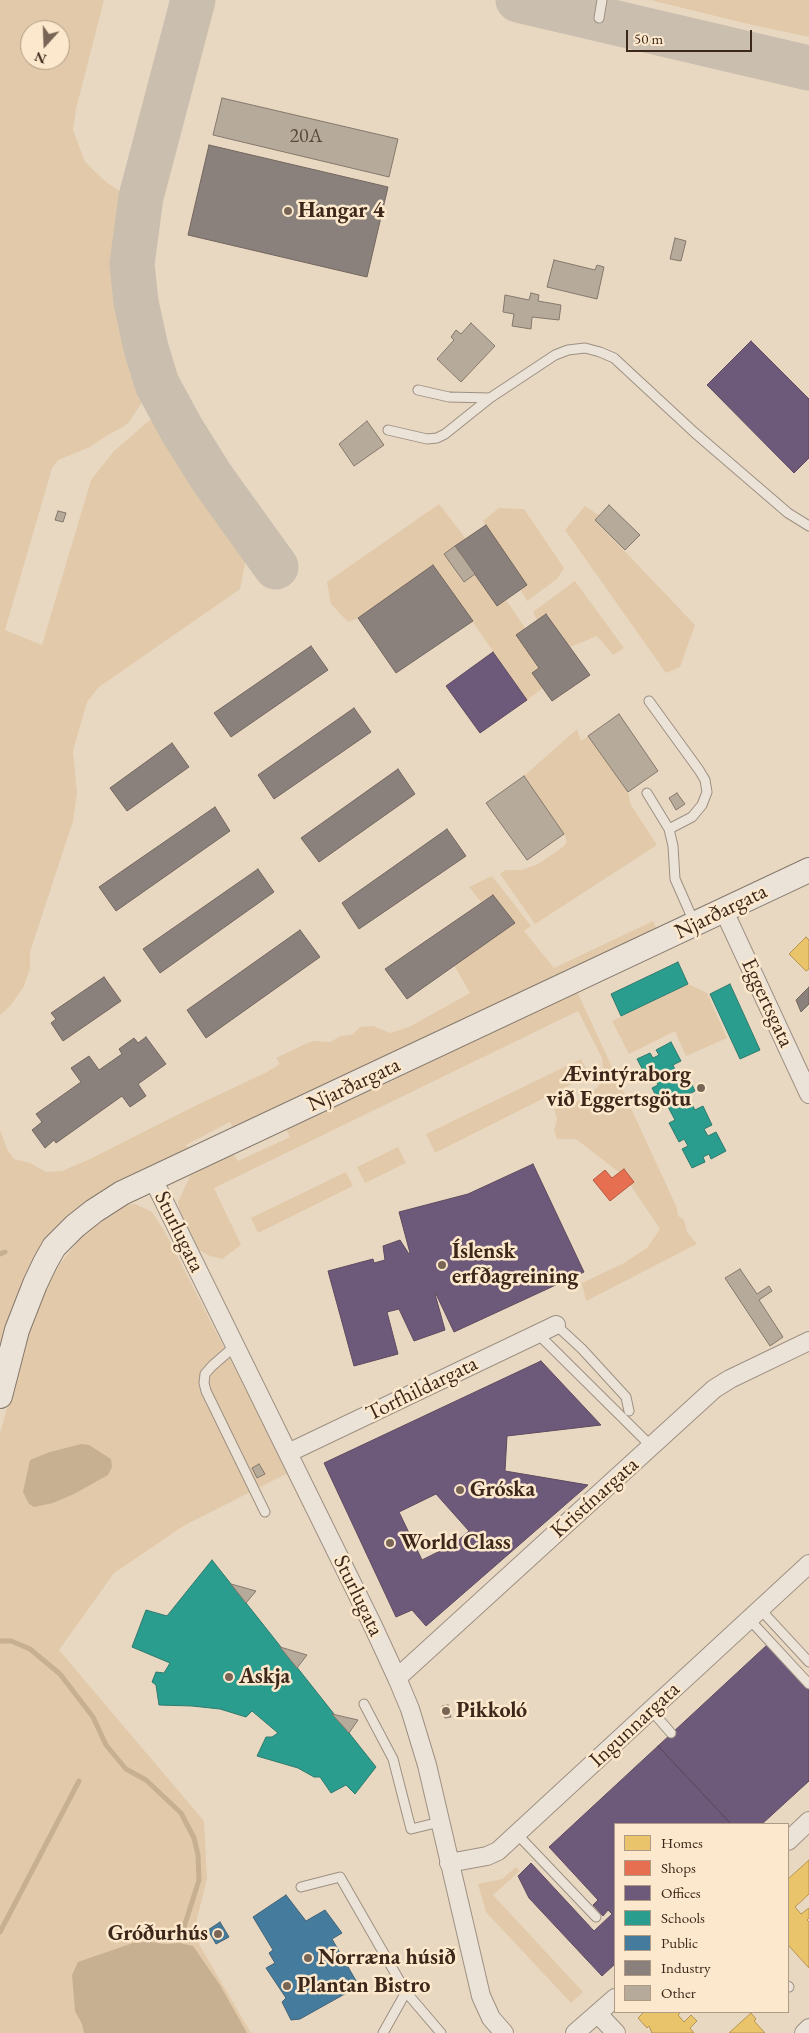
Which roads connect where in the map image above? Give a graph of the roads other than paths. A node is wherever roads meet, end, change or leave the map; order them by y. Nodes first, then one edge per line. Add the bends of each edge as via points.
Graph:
1 (602, 0) edge
2 (600, 18) dead end
3 (418, 390) dead end
4 (490, 398) junction
5 (388, 430) dead end
6 (809, 526) edge
7 (649, 700) dead end
8 (647, 793) dead end
9 (669, 830) junction
10 (809, 870) edge
11 (724, 911) junction
12 (695, 925) junction
13 (809, 1094) edge
14 (153, 1179) junction
15 (556, 1325) joint
16 (538, 1334) junction
17 (809, 1341) edge
18 (235, 1346) junction
19 (0, 1396) edge
20 (629, 1411) dead end
21 (652, 1446) junction
22 (288, 1454) junction
23 (265, 1512) dead end
24 (809, 1564) edge
25 (754, 1614) junction
26 (809, 1662) edge
27 (397, 1678) junction
28 (809, 1684) edge
29 (364, 1704) dead end
30 (651, 1710) junction
31 (672, 1733) dead end
32 (809, 1821) edge
33 (440, 1822) junction
34 (517, 1834) junction
35 (789, 1840) edge
36 (449, 1863) junction
37 (301, 1887) dead end
38 (596, 1917) dead end
39 (406, 1992) junction
40 (614, 1999) edge
41 (598, 2014) junction
42 (809, 2028) edge
43 (383, 2033) edge
44 (441, 2033) edge
45 (504, 2033) edge
46 (575, 2033) edge
47 (616, 2033) edge
48 (804, 2033) edge

1 - 2 lane
3 - 4 lane via 449,397
4 - 5 lane via 437,438 427,439
4 - 6 lane via 555,355 585,348 600,352 614,358 695,433 788,513
7 - 9 lane via 699,770 707,792 692,817
8 - 9 lane
9 - 12 lane via 675,879
10 - 11 main road, Njarðargata
11 - 12 main road, Njarðargata
11 - 13 street, Eggertsgata
12 - 14 main road, Njarðargata
14 - 18 street, Sturlugata
14 - 19 main road, Njarðargata via 94,1211 54,1247 17,1330
15 - 16 street, Torfhildargata
15 - 20 lane via 626,1397
16 - 21 lane
16 - 22 street, Torfhildargata
17 - 21 street, Kristínargata via 714,1389
18 - 22 street, Sturlugata
18 - 23 lane via 205,1374 204,1383
21 - 27 street, Kristínargata
22 - 27 street, Sturlugata
24 - 25 street, Ingunnargata
25 - 26 lane
25 - 28 lane
25 - 30 street, Ingunnargata
27 - 33 street, Sturlugata via 427,1765
29 - 33 lane via 393,1759 411,1829
30 - 31 lane
30 - 34 street, Ingunnargata
32 - 35 street
33 - 36 street, Sturlugata
34 - 36 street, Ingunnargata via 487,1856
34 - 38 lane
36 - 45 street, Sturlugata via 481,1996 491,2018
37 - 39 lane via 340,1877
39 - 43 lane
39 - 44 lane
40 - 41 street
41 - 46 street
41 - 47 street
42 - 48 street

